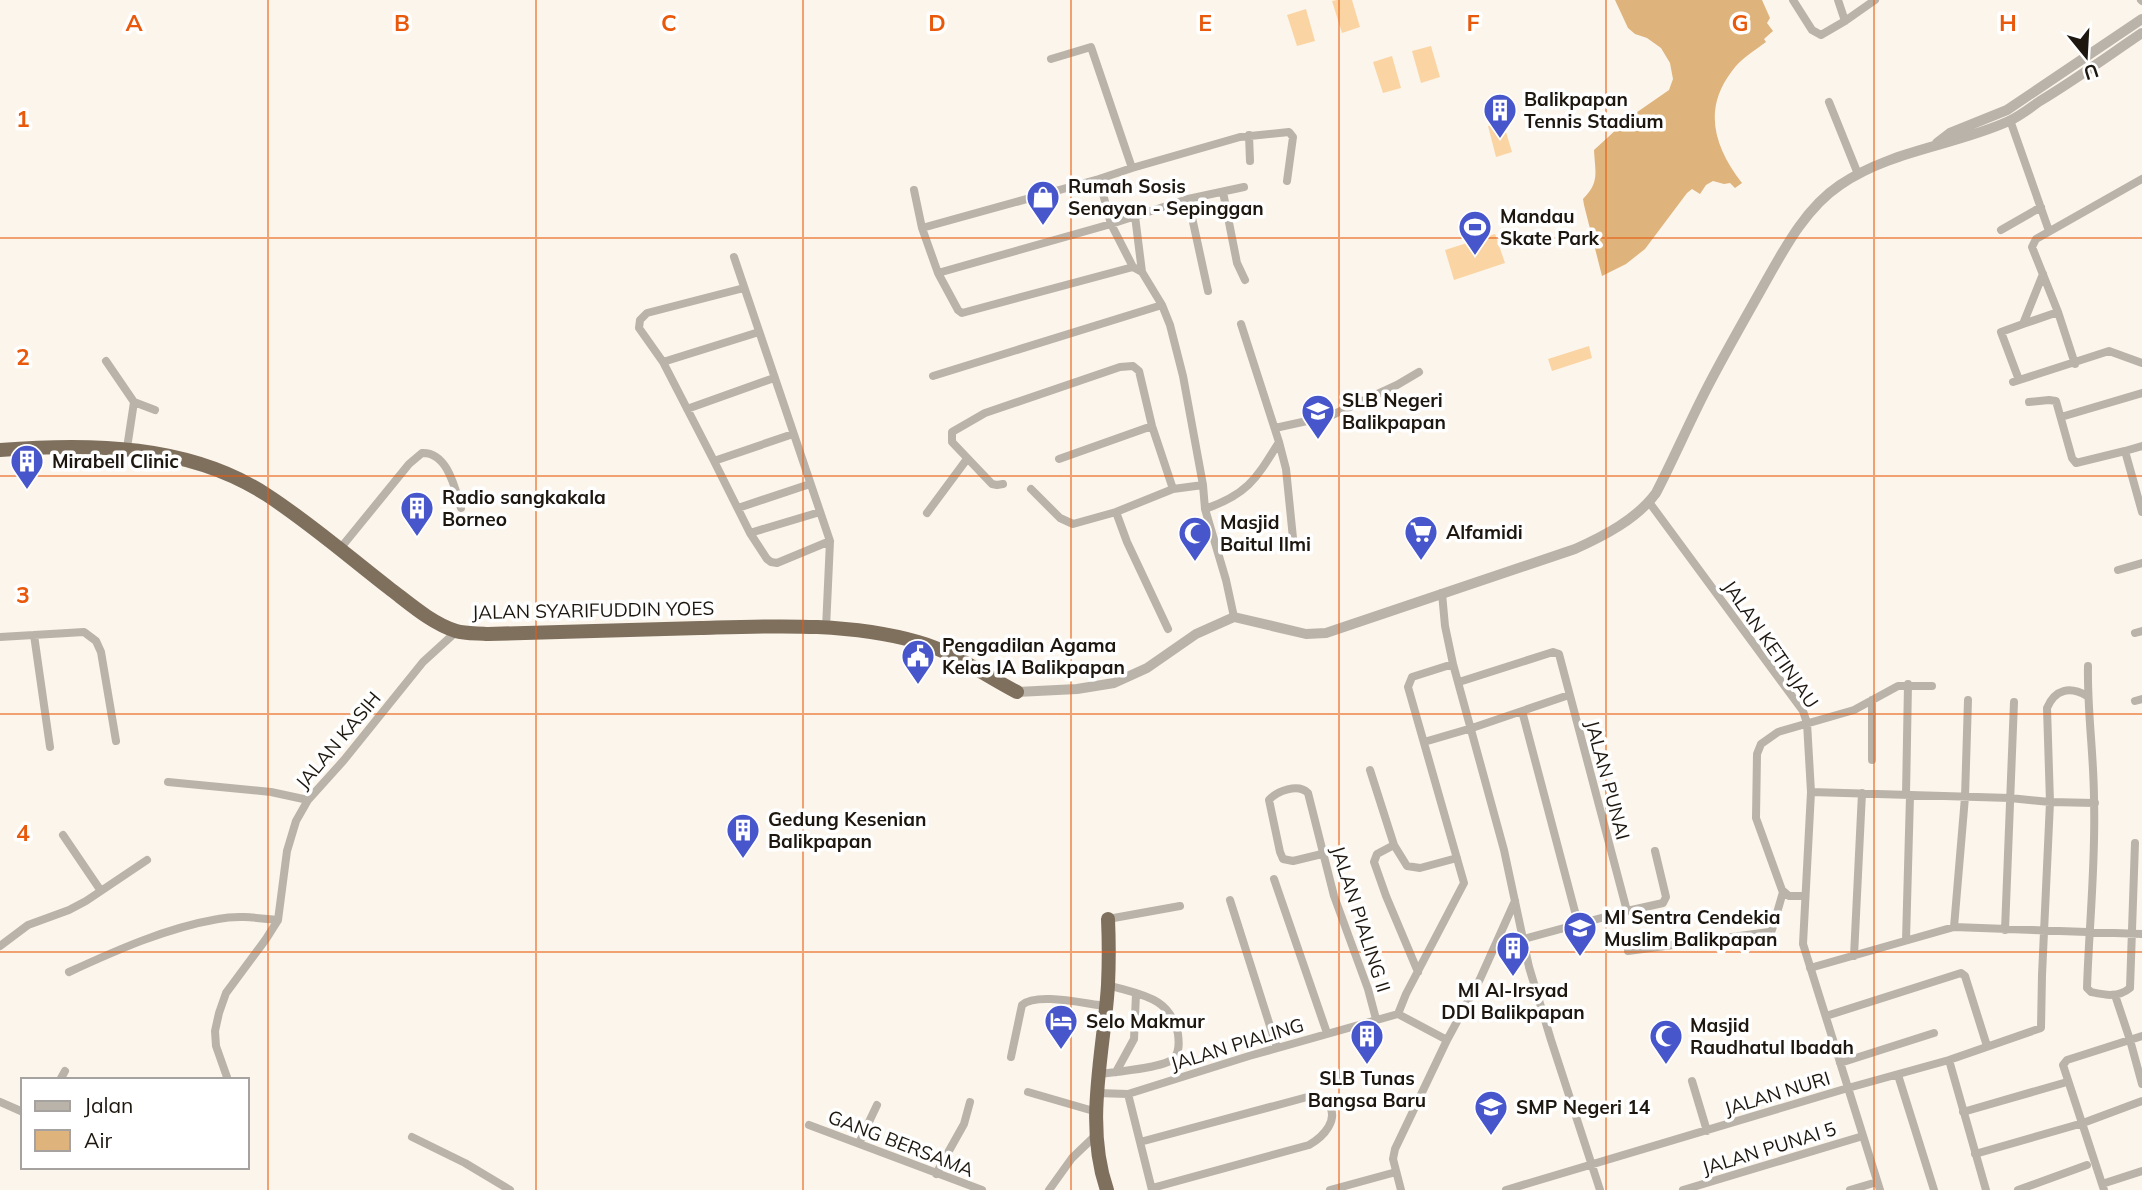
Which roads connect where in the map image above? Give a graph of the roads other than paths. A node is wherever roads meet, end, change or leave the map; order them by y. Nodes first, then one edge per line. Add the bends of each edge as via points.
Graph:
1 (1793, 0) edge
2 (1838, 0) edge
3 (1875, 0) edge
4 (2142, 19) edge
5 (1845, 22) junction
6 (2142, 33) edge
7 (1051, 59) dead end
8 (1829, 102) dead end
9 (2010, 120) junction
10 (1249, 135) junction
11 (1934, 145) junction
12 (1250, 161) dead end
13 (1132, 168) junction
14 (1858, 174) junction
15 (2142, 178) edge
16 (1099, 179) junction
17 (1287, 181) dead end
18 (1244, 187) dead end
19 (914, 190) dead end
20 (1223, 192) junction
21 (1188, 199) junction
22 (2041, 206) junction
23 (1135, 216) junction
24 (1111, 224) junction
25 (922, 228) junction
26 (2001, 230) dead end
27 (2049, 231) junction
28 (734, 257) dead end
29 (1133, 267) junction
30 (1142, 272) junction
31 (938, 273) junction
32 (2043, 274) junction
33 (1245, 280) dead end
34 (744, 288) junction
35 (1208, 291) dead end
36 (1162, 305) junction
37 (2057, 312) junction
38 (1241, 324) dead end
39 (2023, 324) junction
40 (759, 332) junction
41 (106, 361) dead end
42 (663, 362) junction
43 (2142, 363) edge
44 (2075, 364) junction
45 (1419, 372) dead end
46 (933, 376) dead end
47 (774, 378) junction
48 (2142, 393) edge
49 (134, 402) junction
50 (2029, 402) dead end
51 (687, 409) junction
52 (155, 410) dead end
53 (2061, 417) junction
54 (1152, 426) junction
55 (1275, 428) junction
56 (793, 434) junction
57 (1279, 442) junction
58 (2142, 446) edge
59 (127, 449) junction
60 (0, 450) edge
61 (2125, 451) junction
62 (967, 459) junction
63 (1059, 459) dead end
64 (714, 461) junction
65 (810, 484) junction
66 (1003, 484) dead end
67 (1203, 485) junction
68 (1031, 489) dead end
69 (1173, 489) junction
70 (2140, 496) edge
71 (1649, 502) junction
72 (461, 508) dead end
73 (738, 508) junction
74 (1205, 509) junction
75 (820, 512) junction
76 (1116, 512) junction
77 (2142, 512) edge
78 (927, 513) dead end
79 (751, 533) junction
80 (1293, 538) dead end
81 (830, 541) junction
82 (339, 550) junction
83 (2142, 564) edge
84 (2118, 570) dead end
85 (1442, 593) junction
86 (1234, 617) junction
87 (826, 628) junction
88 (1168, 629) dead end
89 (457, 631) junction
90 (34, 635) junction
91 (0, 636) edge
92 (1453, 664) junction
93 (2088, 666) dead end
94 (1459, 682) junction
95 (1908, 684) junction
96 (1932, 685) dead end
97 (1017, 692) joint
98 (1569, 695) junction
99 (2087, 696) junction
100 (1872, 699) junction
101 (1968, 700) dead end
102 (2014, 702) dead end
103 (1521, 711) junction
104 (1807, 723) junction
105 (1472, 729) junction
106 (116, 741) dead end
107 (1424, 743) junction
108 (50, 747) dead end
109 (1872, 760) dead end
110 (1370, 770) dead end
111 (168, 782) dead end
112 (1811, 792) junction
113 (1862, 793) junction
114 (1908, 796) junction
115 (1965, 797) junction
116 (2010, 798) junction
117 (308, 800) junction
118 (2050, 802) junction
119 (2095, 803) junction
120 (63, 835) dead end
121 (2135, 843) dead end
122 (1394, 845) junction
123 (1655, 851) dead end
124 (1322, 854) junction
125 (1457, 858) junction
126 (147, 860) dead end
127 (1274, 879) dead end
128 (101, 891) junction
129 (1783, 892) junction
130 (1804, 896) junction
131 (1230, 900) dead end
132 (1515, 901) junction
133 (1180, 906) dead end
134 (1627, 911) junction
135 (1108, 919) joint
136 (278, 920) junction
137 (1578, 923) junction
138 (1954, 927) junction
139 (2005, 930) junction
140 (2045, 930) junction
141 (2089, 933) junction
142 (2131, 934) junction
143 (2142, 934) edge
144 (1524, 939) junction
145 (1906, 940) junction
146 (0, 946) edge
147 (1628, 951) dead end
148 (1854, 956) junction
149 (1810, 968) junction
150 (69, 972) dead end
151 (1418, 972) junction
152 (1108, 985) junction
153 (1136, 993) junction
154 (2115, 996) junction
155 (1106, 1006) junction
156 (1398, 1014) junction
157 (1826, 1016) junction
158 (1376, 1019) junction
159 (1327, 1033) junction
160 (1934, 1033) dead end
161 (2142, 1036) edge
162 (1447, 1040) junction
163 (2130, 1040) junction
164 (1987, 1046) junction
165 (1277, 1048) junction
166 (1011, 1057) dead end
167 (1949, 1060) junction
168 (1840, 1063) junction
169 (65, 1071) dead end
170 (1116, 1072) junction
171 (1099, 1074) junction
172 (1898, 1075) junction
173 (61, 1078) edge
174 (227, 1078) edge
175 (1692, 1081) dead end
176 (2067, 1082) junction
177 (2142, 1084) edge
178 (1848, 1088) junction
179 (1028, 1091) dead end
180 (1097, 1093) junction
181 (1128, 1094) junction
182 (2142, 1101) edge
183 (0, 1102) edge
184 (970, 1102) dead end
185 (877, 1105) dead end
186 (21, 1111) edge
187 (1097, 1112) junction
188 (1963, 1112) junction
189 (2082, 1123) junction
190 (808, 1125) dead end
191 (1707, 1130) junction
192 (1096, 1135) junction
193 (1863, 1136) junction
194 (412, 1137) dead end
195 (1140, 1142) junction
196 (859, 1143) junction
197 (1975, 1154) junction
198 (1591, 1164) junction
199 (2088, 1165) dead end
200 (2142, 1171) edge
201 (1396, 1172) junction
202 (936, 1174) junction
203 (1878, 1186) edge
204 (2103, 1187) edge
205 (1152, 1189) edge
206 (510, 1190) edge
207 (982, 1190) edge
208 (1049, 1190) edge
209 (1107, 1190) edge
210 (1331, 1190) edge
211 (1401, 1190) edge
212 (1506, 1190) edge
213 (1600, 1190) edge
214 (1684, 1190) edge
215 (1850, 1190) edge
216 (1934, 1190) edge
217 (1986, 1190) edge
218 (2018, 1190) edge

1 - 5 street via 1812,30 1821,35
2 - 5 street
3 - 5 street
4 - 11 street via 2007,110 1950,133
6 - 9 street
7 - 13 street via 1091,47
8 - 14 street
9 - 11 street
9 - 22 street
10 - 12 street
10 - 13 street
10 - 17 street via 1292,134
11 - 14 street
13 - 16 street
14 - 71 street via 1822,199 1795,234 1728,348
15 - 27 street
16 - 24 street
16 - 25 street
18 - 20 street
19 - 25 street
20 - 21 street
20 - 33 street via 1237,263
21 - 23 street
21 - 35 street
22 - 26 street
22 - 27 street
23 - 24 street
23 - 30 street
24 - 29 street
24 - 31 street
25 - 31 street
27 - 32 street via 2032,247
28 - 34 street
29 - 30 street
29 - 31 street via 963,313
30 - 36 street
32 - 37 street
32 - 39 street
34 - 40 street
34 - 42 street via 647,313 639,328
36 - 46 street
36 - 67 street via 1183,376
37 - 39 street
37 - 44 street
38 - 55 street
39 - 44 street via 2001,332 2016,381
40 - 42 street
40 - 47 street
41 - 49 street
42 - 51 street
43 - 44 street via 2109,351
45 - 55 street via 1330,416
47 - 51 street
47 - 56 street
48 - 53 street
49 - 52 street
49 - 59 street
50 - 53 street via 2055,400
51 - 64 street
53 - 61 street via 2076,463
54 - 62 street via 1139,371 1133,366 1120,367 970,420 951,437
54 - 63 street
54 - 69 street
55 - 57 street
56 - 64 street
56 - 65 street
57 - 74 street via 1246,488
57 - 80 street
58 - 61 street
59 - 60 highway, JALAN SYARIFUDDIN YOES
59 - 82 highway, JALAN SYARIFUDDIN YOES via 216,469 266,494
61 - 70 street
62 - 66 street via 992,484
62 - 78 street
64 - 73 street
65 - 73 street
65 - 75 street
67 - 69 street
67 - 74 street
68 - 76 street via 1060,518 1073,524
69 - 76 street
70 - 77 street
71 - 85 street via 1602,536 1575,549
71 - 104 street, JALAN KETINJAU
72 - 82 street via 448,471 433,454 422,453
73 - 79 street
74 - 86 street
75 - 79 street
75 - 81 street
76 - 88 street
79 - 81 street via 771,562
81 - 87 street
82 - 89 highway, JALAN SYARIFUDDIN YOES via 418,610
83 - 84 street
85 - 86 street via 1316,635
85 - 92 street
86 - 97 street via 1114,683 1077,690
87 - 89 highway, JALAN SYARIFUDDIN YOES
87 - 97 highway, JALAN SYARIFUDDIN YOES via 918,642
89 - 117 street, JALAN KASIH via 423,662
90 - 91 street
90 - 106 street via 84,632 96,641
90 - 108 street
92 - 94 street
92 - 107 street via 1409,682
93 - 99 street
94 - 98 street, JALAN PUNAI via 1557,652
94 - 105 street
95 - 96 street
95 - 100 street
95 - 114 street
98 - 103 street
98 - 134 street, JALAN PUNAI
99 - 118 street via 2068,690 2051,698
99 - 119 street
100 - 104 street via 1854,710
100 - 109 street
101 - 115 street
102 - 116 street
103 - 105 street
103 - 137 street
104 - 112 street, JALAN KETINJAU
104 - 129 street via 1778,732 1761,744 1757,754 1756,818
105 - 107 street
105 - 132 street
107 - 125 street
110 - 122 street
111 - 117 street
112 - 113 street
112 - 130 street, JALAN KETINJAU
113 - 114 street
113 - 148 street
114 - 115 street
114 - 145 street
115 - 116 street
115 - 138 street
116 - 118 street
116 - 139 street
117 - 136 street, JALAN KASIH via 287,850
118 - 119 street
118 - 140 street
119 - 141 street
120 - 128 street
121 - 142 street
122 - 125 street via 1412,868
122 - 151 street via 1377,854 1374,862
123 - 134 street via 1665,900
124 - 124 street, JALAN PIALING II via 1283,859 1269,800 1275,794 1298,788 1308,793
124 - 158 street, JALAN PIALING II
125 - 151 street via 1464,883
126 - 128 street
127 - 159 street
128 - 146 street via 28,926
129 - 130 street
129 - 147 street via 1770,932
130 - 149 street, JALAN KETINJAU via 1802,939
131 - 165 street
132 - 144 street
132 - 162 street
133 - 135 street
134 - 137 street
135 - 152 highway
136 - 150 street via 218,919 139,941
136 - 174 street, JALAN KASIH via 226,993 219,1013 216,1046
137 - 144 street
138 - 139 street
138 - 145 street
139 - 140 street
140 - 141 street
140 - 164 street, JALAN NURI via 2041,1028
141 - 142 street
141 - 154 street via 2087,988
142 - 143 street
142 - 154 street via 2130,988
144 - 198 street via 1536,992
145 - 148 street
148 - 149 street
149 - 157 street, JALAN KETINJAU
151 - 156 street
152 - 153 street
152 - 155 highway
153 - 170 street via 1134,1039
153 - 170 street via 1156,999 1165,1008 1175,1023 1179,1050 1161,1064
154 - 163 street
155 - 166 street via 1046,999 1025,1002
155 - 171 highway
156 - 158 street, JALAN PIALING
156 - 162 street
157 - 164 street via 1961,973
157 - 168 street, JALAN KETINJAU
158 - 159 street, JALAN PIALING
159 - 165 street, JALAN PIALING
160 - 168 street
161 - 163 street
162 - 201 street via 1395,1149
163 - 176 street via 2067,1060 2063,1065
163 - 177 street
164 - 167 street, JALAN NURI
165 - 181 street, JALAN PIALING
167 - 172 street, JALAN NURI
167 - 188 street
168 - 178 street, JALAN KETINJAU
169 - 173 street
170 - 171 street
171 - 180 highway
172 - 178 street, JALAN NURI
172 - 216 street
175 - 191 street
176 - 188 street
176 - 189 street
178 - 191 street, JALAN NURI
178 - 193 street, JALAN KETINJAU
179 - 187 street
180 - 181 street, JALAN PIALING
180 - 187 highway
181 - 195 street
182 - 189 street
183 - 186 street
184 - 202 street via 964,1124
185 - 196 street
187 - 192 highway
188 - 197 street
189 - 197 street
189 - 204 street
190 - 196 street, GANG BERSAMA
191 - 198 street, JALAN NURI
192 - 208 street
192 - 209 highway
193 - 203 street, JALAN KETINJAU
193 - 214 street, JALAN PUNAI 5
194 - 206 street
195 - 205 street
195 - 205 street via 1311,1096 1325,1100 1330,1107 1333,1119 1328,1128 1309,1144
196 - 202 street, GANG BERSAMA
197 - 217 street
198 - 212 street, JALAN NURI
198 - 213 street
199 - 218 street
200 - 204 street
201 - 210 street
201 - 211 street
202 - 207 street, GANG BERSAMA
203 - 215 street

